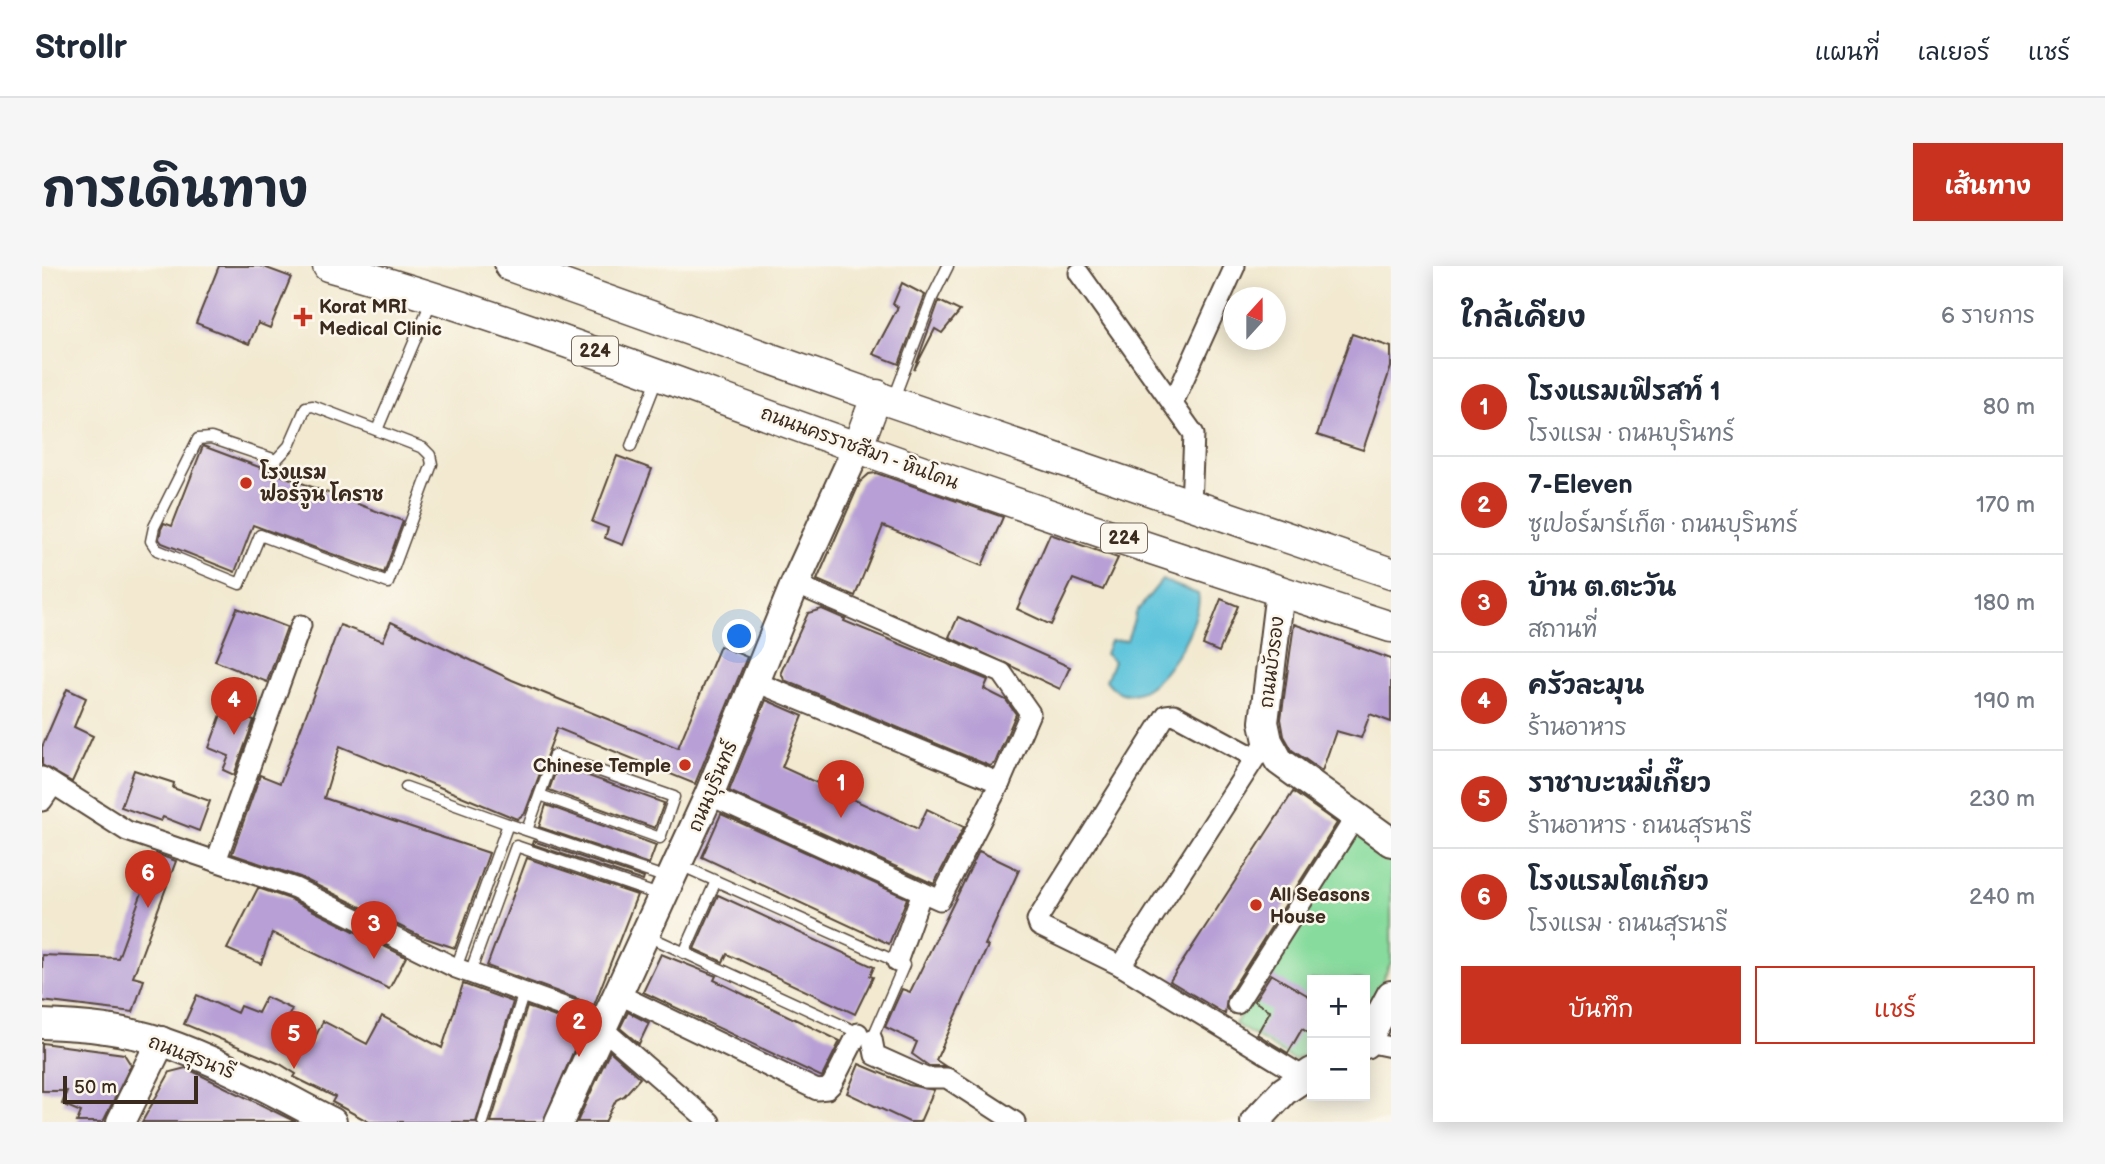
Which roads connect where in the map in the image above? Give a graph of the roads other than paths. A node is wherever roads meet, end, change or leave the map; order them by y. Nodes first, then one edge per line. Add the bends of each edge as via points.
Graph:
1 (328, 266) edge
2 (510, 266) edge
3 (948, 266) edge
4 (1235, 266) edge
5 (1075, 268) edge
6 (554, 273) edge
7 (434, 295) junction
8 (659, 373) junction
9 (884, 398) junction
10 (1172, 403) junction
11 (377, 430) junction
12 (631, 446) dead end
13 (857, 448) junction
14 (1191, 504) junction
15 (1391, 573) edge
16 (795, 584) junction
17 (1280, 591) junction
18 (301, 625) dead end
19 (1391, 627) edge
20 (756, 681) junction
21 (1261, 749) junction
22 (48, 781) edge
23 (1000, 783) junction
24 (406, 787) dead end
25 (540, 795) junction
26 (709, 795) junction
27 (42, 801) edge
28 (1356, 816) junction
29 (508, 824) junction
30 (527, 830) junction
31 (1391, 842) edge
32 (216, 861) junction
33 (670, 880) junction
34 (716, 881) junction
35 (922, 892) junction
36 (645, 935) junction
37 (684, 953) junction
38 (897, 962) junction
39 (1121, 966) junction
40 (463, 970) junction
41 (524, 992) junction
42 (620, 995) junction
43 (1391, 995) edge
44 (1237, 1004) dead end
45 (42, 1024) edge
46 (604, 1026) junction
47 (865, 1036) junction
48 (161, 1041) junction
49 (1374, 1044) edge
50 (1307, 1073) edge
51 (1307, 1075) edge
52 (121, 1122) edge
53 (332, 1122) edge
54 (483, 1122) edge
55 (559, 1122) edge
56 (710, 1122) edge
57 (1014, 1122) edge
58 (1255, 1122) edge

1 - 7 main road, ถนนนครราชสีมา - หินโคน / 224
2 - 6 main road
3 - 9 lane
4 - 10 street
5 - 10 street
6 - 9 main road
7 - 8 main road, ถนนนครราชสีมา - หินโคน / 224
7 - 11 lane
8 - 12 lane
8 - 13 main road, ถนนนครราชสีมา - หินโคน / 224
9 - 13 main road
9 - 14 main road
10 - 14 street via 1194,434
11 - 11 lane via 306,407 289,446 276,460 198,439 158,517 151,541 156,550 240,584 260,535 388,583 432,464 423,448
13 - 16 street, ถนนบุรินทร์
13 - 17 main road, ถนนนครราชสีมา - หินโคน / 224
14 - 15 main road
16 - 20 street, ถนนบุรินทร์
16 - 23 street via 1002,673 1030,713
17 - 19 main road, ถนนนครราชสีมา - หินโคน / 224
17 - 21 street, ถนนบัวรอง
18 - 32 street
20 - 23 street
20 - 26 street, ถนนบุรินทร์
21 - 28 street
21 - 39 street
21 - 39 street via 1174,714 1166,715 1037,920 1040,926
22 - 27 street
22 - 32 street via 127,831
23 - 35 street via 940,900
24 - 29 lane
25 - 25 lane via 554,755 674,797 660,838
25 - 30 lane
26 - 33 street, ถนนบุรินทร์
26 - 35 street
28 - 31 street
28 - 44 street
29 - 30 lane
29 - 40 lane
30 - 33 lane
32 - 40 street via 295,888
33 - 34 lane
33 - 36 street, ถนนบุรินทร์
33 - 40 lane via 516,846
34 - 37 lane
34 - 38 lane
35 - 38 street
36 - 37 lane
36 - 42 street, ถนนบุรินทร์
37 - 47 lane
38 - 47 lane via 904,965
39 - 50 street
40 - 41 street
41 - 46 street
41 - 54 lane
42 - 46 street, ถนนบุรินทร์
42 - 47 street via 817,1090 832,1084
43 - 49 street
45 - 48 street, ถนนสุรนารี via 126,1032
46 - 55 street, ถนนบุรินทร์
46 - 56 street
47 - 57 street via 875,1055 926,1078 947,1078
48 - 52 street
48 - 53 street, ถนนสุรนารี
51 - 58 street via 1284,1090

